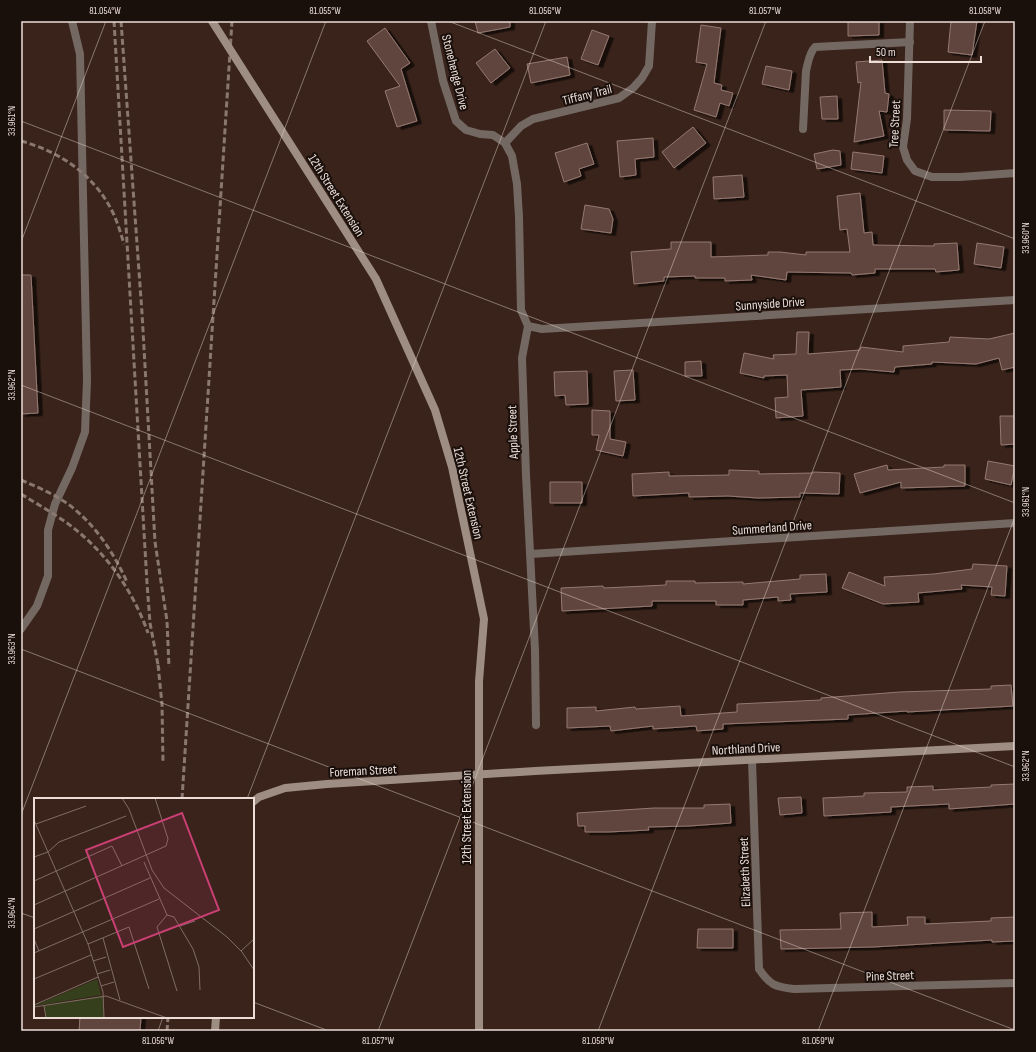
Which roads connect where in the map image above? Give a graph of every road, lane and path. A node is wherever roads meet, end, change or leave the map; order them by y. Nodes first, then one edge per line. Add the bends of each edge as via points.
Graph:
1 (72, 21) edge
2 (212, 21) edge
3 (432, 21) edge
4 (652, 21) edge
5 (910, 21) edge
6 (910, 42) junction
7 (803, 129) dead end
8 (505, 143) junction
9 (1015, 174) edge
10 (1015, 300) edge
11 (528, 326) junction
12 (1015, 523) edge
13 (531, 554) junction
14 (21, 629) edge
15 (536, 725) dead end
16 (1015, 746) edge
17 (752, 760) junction
18 (478, 775) junction
19 (256, 800) edge
20 (767, 981) joint
21 (1015, 983) edge
22 (216, 1018) edge
23 (215, 1031) edge
24 (479, 1031) edge

1 - 14 street via 80,54 87,380 85,432 55,504 48,530 48,576 37,606
2 - 18 main road, 12th Street Extension, bridge via 376,279 435,410 452,468 484,619 479,681
3 - 8 street, Stonehenge Drive via 443,81 456,121 466,130 493,135
4 - 8 street, Tiffany Trail via 649,66 633,88 619,98 533,119 521,126
5 - 6 street, Tree Street
6 - 7 street via 816,47 812,50 806,71
6 - 9 street, Tree Street via 903,147 906,160 914,171 932,177 946,178
8 - 11 street via 512,156 517,184 520,310
10 - 11 street, Sunnyside Drive via 542,329
11 - 13 street, Apple Street via 522,358
12 - 13 street, Summerland Drive
13 - 15 street, Apple Street
16 - 17 main road, Northland Drive
17 - 18 main road, Northland Drive
17 - 20 street, Elizabeth Street via 759,969
18 - 19 main road, Foreman Street via 292,787 272,792
18 - 24 main road, 12th Street Extension, bridge
20 - 21 street, Pine Street via 781,988 794,989
22 - 23 main road

